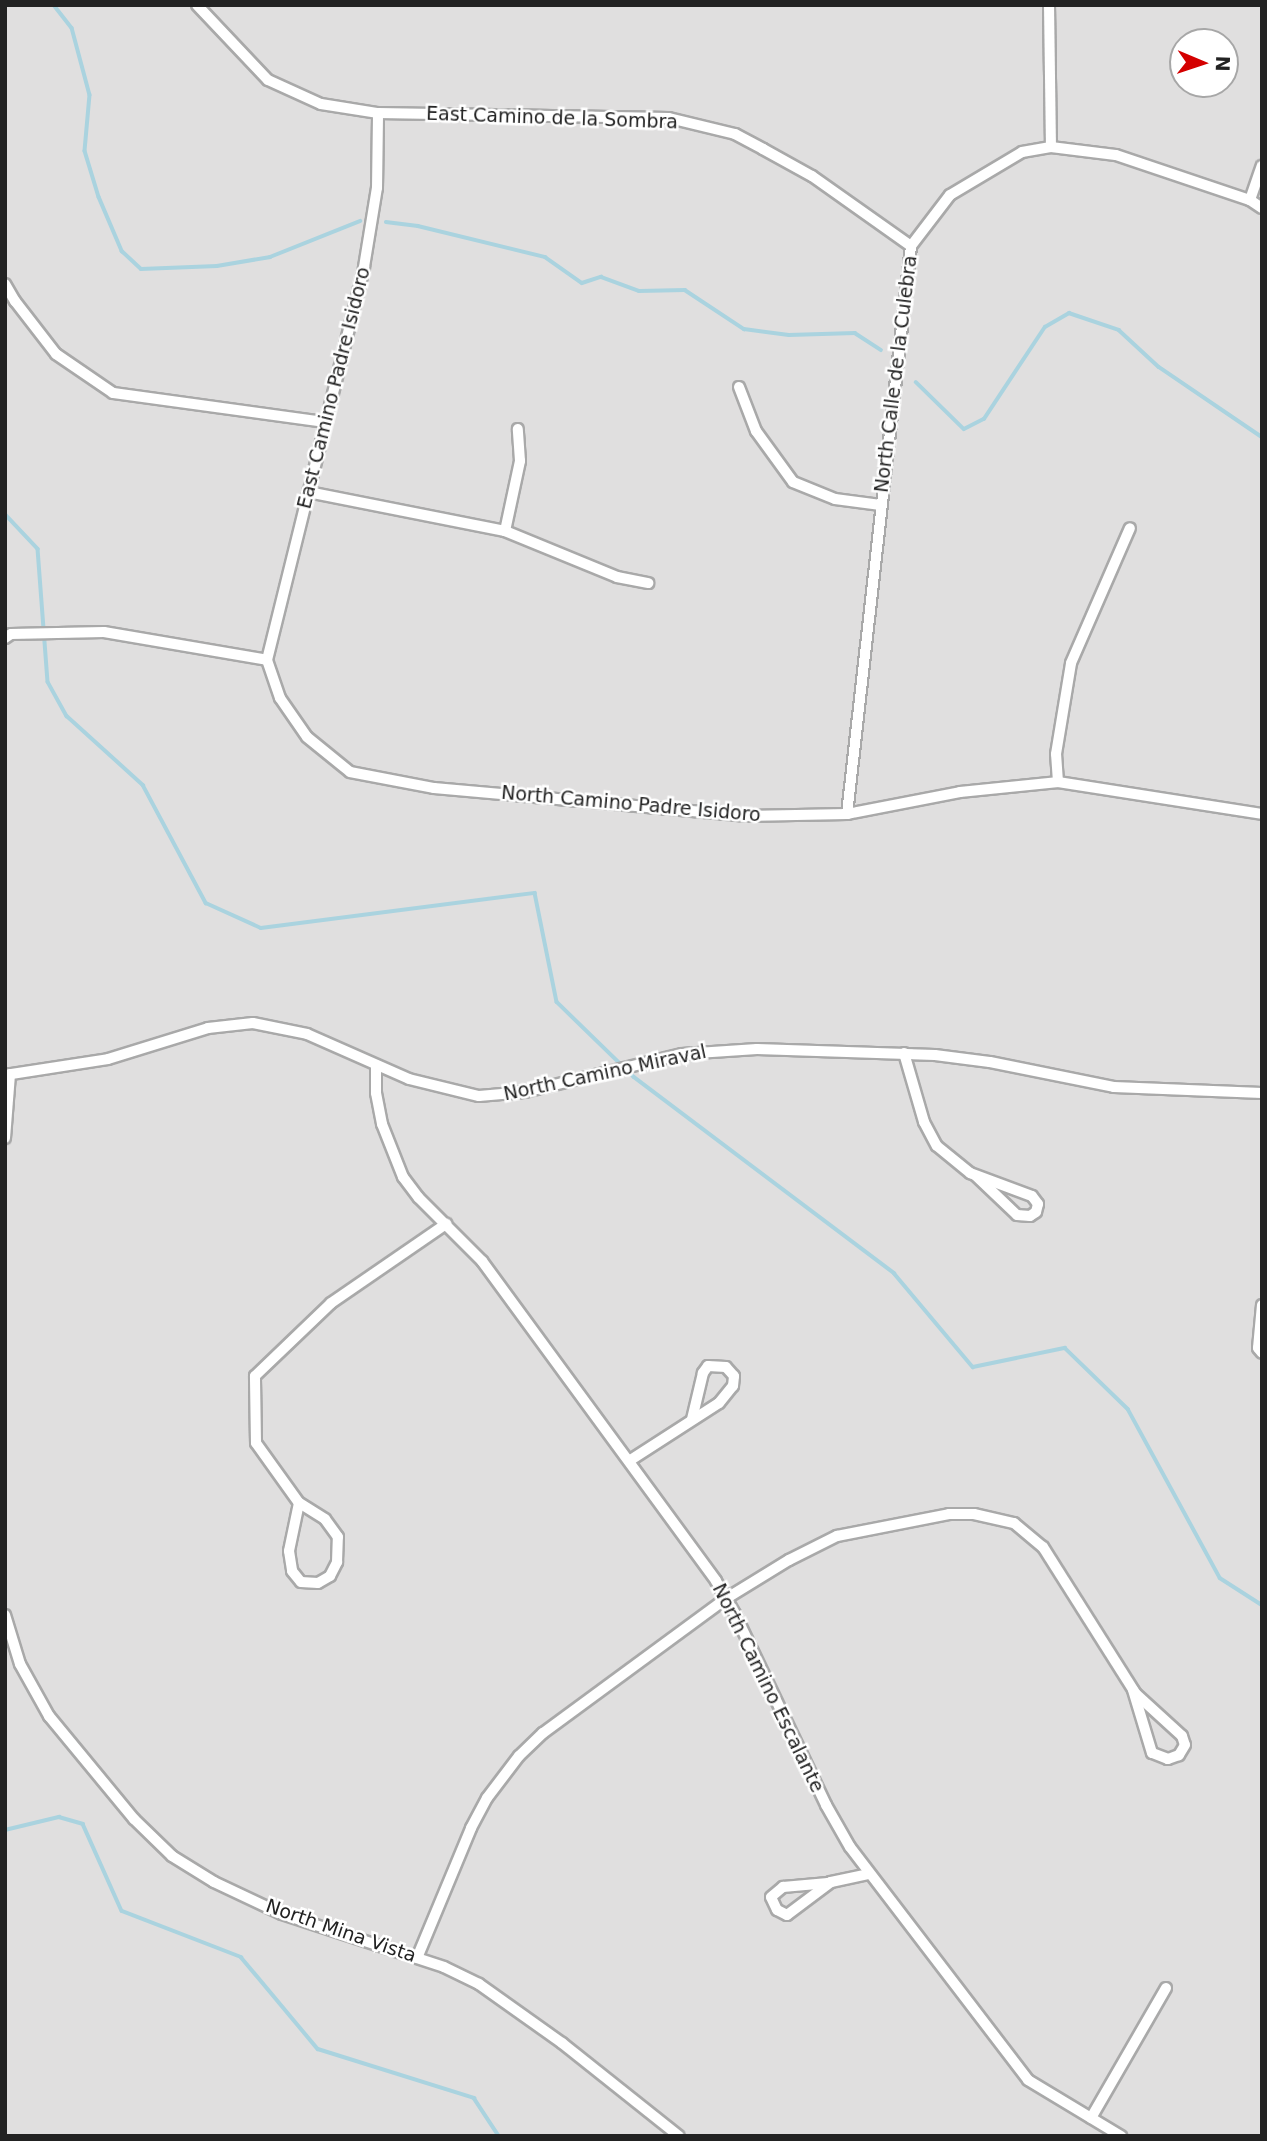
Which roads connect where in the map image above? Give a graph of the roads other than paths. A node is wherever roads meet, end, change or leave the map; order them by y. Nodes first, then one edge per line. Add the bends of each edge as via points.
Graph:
1 (197, 5) edge
2 (1049, 5) edge
3 (378, 113) junction
4 (1051, 147) junction
5 (1262, 166) edge
6 (1250, 200) junction
7 (1262, 208) edge
8 (911, 246) junction
9 (5, 284) edge
10 (739, 387) dead end
11 (324, 422) junction
12 (518, 429) dead end
13 (308, 492) junction
14 (881, 505) junction
15 (1130, 528) dead end
16 (505, 531) junction
17 (648, 583) dead end
18 (5, 638) edge
19 (267, 660) junction
20 (1058, 782) junction
21 (847, 814) junction
22 (1262, 814) edge
23 (904, 1053) junction
24 (376, 1065) junction
25 (8, 1074) edge
26 (1262, 1093) edge
27 (5, 1138) edge
28 (976, 1176) junction
29 (446, 1224) junction
30 (1262, 1305) edge
31 (1262, 1353) edge
32 (692, 1419) junction
33 (629, 1461) junction
34 (299, 1503) junction
35 (727, 1598) junction
36 (5, 1615) edge
37 (1133, 1690) junction
38 (869, 1874) junction
39 (831, 1882) junction
40 (417, 1958) junction
41 (1166, 1988) dead end
42 (1091, 2118) junction
43 (679, 2136) edge
44 (1121, 2136) edge

1 - 3 street, East Camino de la Sombra via 268,80 321,104
2 - 4 street
3 - 8 street, East Camino de la Sombra via 669,118 735,134 812,176
3 - 11 street, East Camino Padre Isidoro via 377,188 364,267
4 - 6 street, North Calle de la Culebra via 1116,155
4 - 8 street, North Calle de la Culebra via 1022,152 950,195
5 - 6 street
6 - 7 street, North Calle de la Culebra
8 - 14 street, North Calle de la Culebra
9 - 11 street via 56,354 113,393
10 - 14 street via 756,431 793,482 835,499
11 - 13 street, East Camino Padre Isidoro
12 - 16 street via 520,461
13 - 16 street
13 - 19 street, East Camino Padre Isidoro
14 - 21 street, North Calle de la Culebra
15 - 20 street via 1071,663 1056,754
16 - 17 street via 617,577
18 - 19 street via 11,634 104,632
19 - 21 street, North Camino Padre Isidoro via 280,698 307,737 350,772 434,788 745,816
20 - 21 street, North Camino Padre Isidoro via 960,792
20 - 22 street, North Camino Padre Isidoro
23 - 24 street, North Camino Miraval via 705,1051 494,1096 437,1087
23 - 26 street, North Camino Miraval via 990,1062 1114,1087
23 - 28 street via 932,1138 951,1160
24 - 25 street, North Camino Miraval via 307,1034 238,1023 108,1059
24 - 29 street, North Camino Escalante via 378,1109 396,1164 411,1188
25 - 27 street
28 - 28 street via 1017,1215 1036,1212 1038,1204 1032,1196
29 - 33 street, North Camino Escalante via 482,1261
29 - 34 street via 331,1303 255,1376 256,1443
30 - 31 street via 1258,1348
32 - 32 street via 719,1403 733,1386 734,1376 726,1367 708,1366 703,1373
32 - 33 street
33 - 35 street, North Camino Escalante
34 - 34 street via 289,1551 292,1571 301,1582 318,1583 330,1576 337,1562 338,1537 326,1519
35 - 37 street via 849,1532 949,1514 1001,1519 1043,1546
35 - 38 street, North Camino Escalante via 833,1819
35 - 40 street via 543,1733 508,1769 471,1828
36 - 40 street, North Mina Vista via 20,1664 49,1716 134,1819 172,1856 214,1882 282,1913
37 - 37 street via 1152,1753 1168,1759 1179,1755 1185,1745 1182,1736
38 - 39 street
38 - 42 street, North Camino Escalante via 1028,2080
39 - 39 street via 783,1887 771,1897 777,1910 787,1915
40 - 43 street, North Mina Vista via 462,1975 499,1997
41 - 42 street
42 - 44 street, North Camino Escalante

